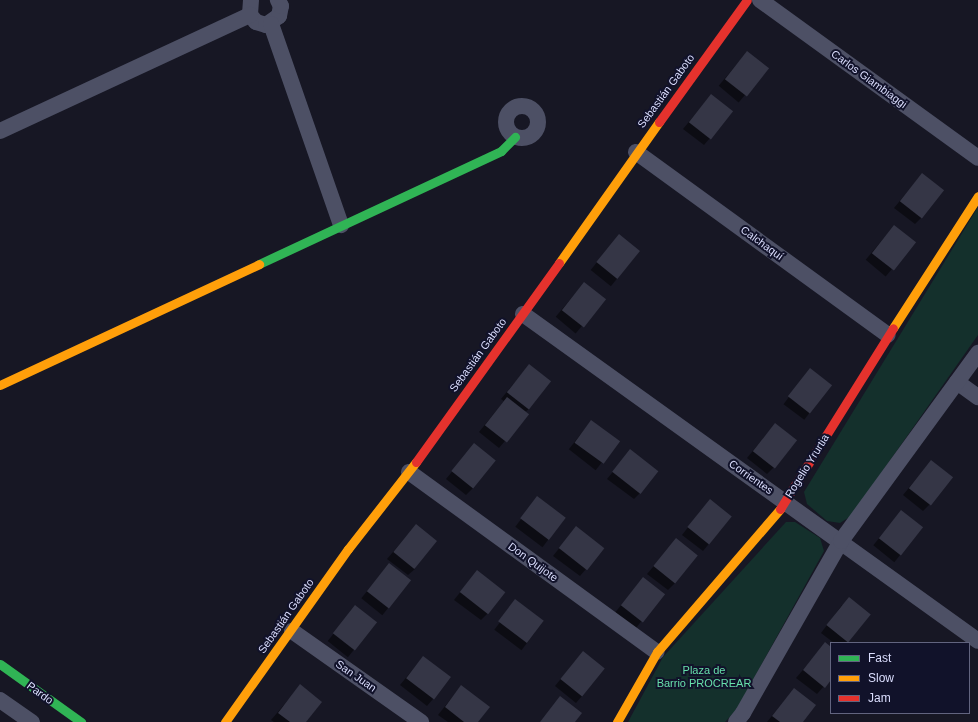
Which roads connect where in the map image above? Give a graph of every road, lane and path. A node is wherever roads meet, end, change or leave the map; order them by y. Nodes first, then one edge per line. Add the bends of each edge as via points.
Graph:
1 (279, 0) edge
2 (747, 0) edge
3 (760, 0) edge
4 (250, 7) edge
5 (271, 24) junction
6 (0, 131) edge
7 (515, 137) dead end
8 (636, 152) junction
9 (978, 158) edge
10 (978, 196) edge
11 (341, 225) junction
12 (523, 314) junction
13 (888, 335) junction
14 (978, 354) edge
15 (957, 382) junction
16 (0, 385) edge
17 (978, 397) edge
18 (408, 472) junction
19 (786, 502) junction
20 (841, 541) junction
21 (292, 631) junction
22 (978, 640) edge
23 (657, 652) junction
24 (0, 664) edge
25 (0, 700) edge
26 (745, 719) edge
27 (32, 722) edge
28 (81, 722) edge
29 (225, 722) edge
30 (421, 722) edge
31 (617, 722) edge

1 - 5 street via 281,12
2 - 8 street, Sebastián Gaboto
3 - 9 street, Carlos Giambiaggi
4 - 5 street via 261,24
4 - 6 street
5 - 11 street
7 - 11 street via 501,151
8 - 12 street, Sebastián Gaboto
8 - 13 street, Calchaquí
10 - 13 street, Rogelio Yrurtia
11 - 16 street
12 - 18 street, Sebastián Gaboto
12 - 19 street, Corrientes
13 - 19 street, Rogelio Yrurtia
14 - 15 street
15 - 17 street
15 - 20 street
18 - 21 street, Sebastián Gaboto via 348,549
18 - 23 street, Don Quijote
19 - 20 street, Corrientes
19 - 23 street, Rogelio Yrurtia
20 - 22 street, Corrientes
20 - 26 street
21 - 29 street, Sebastián Gaboto
21 - 30 street, San Juan
23 - 31 street, Rogelio Yrurtia
24 - 28 street, Pardo
25 - 27 street

